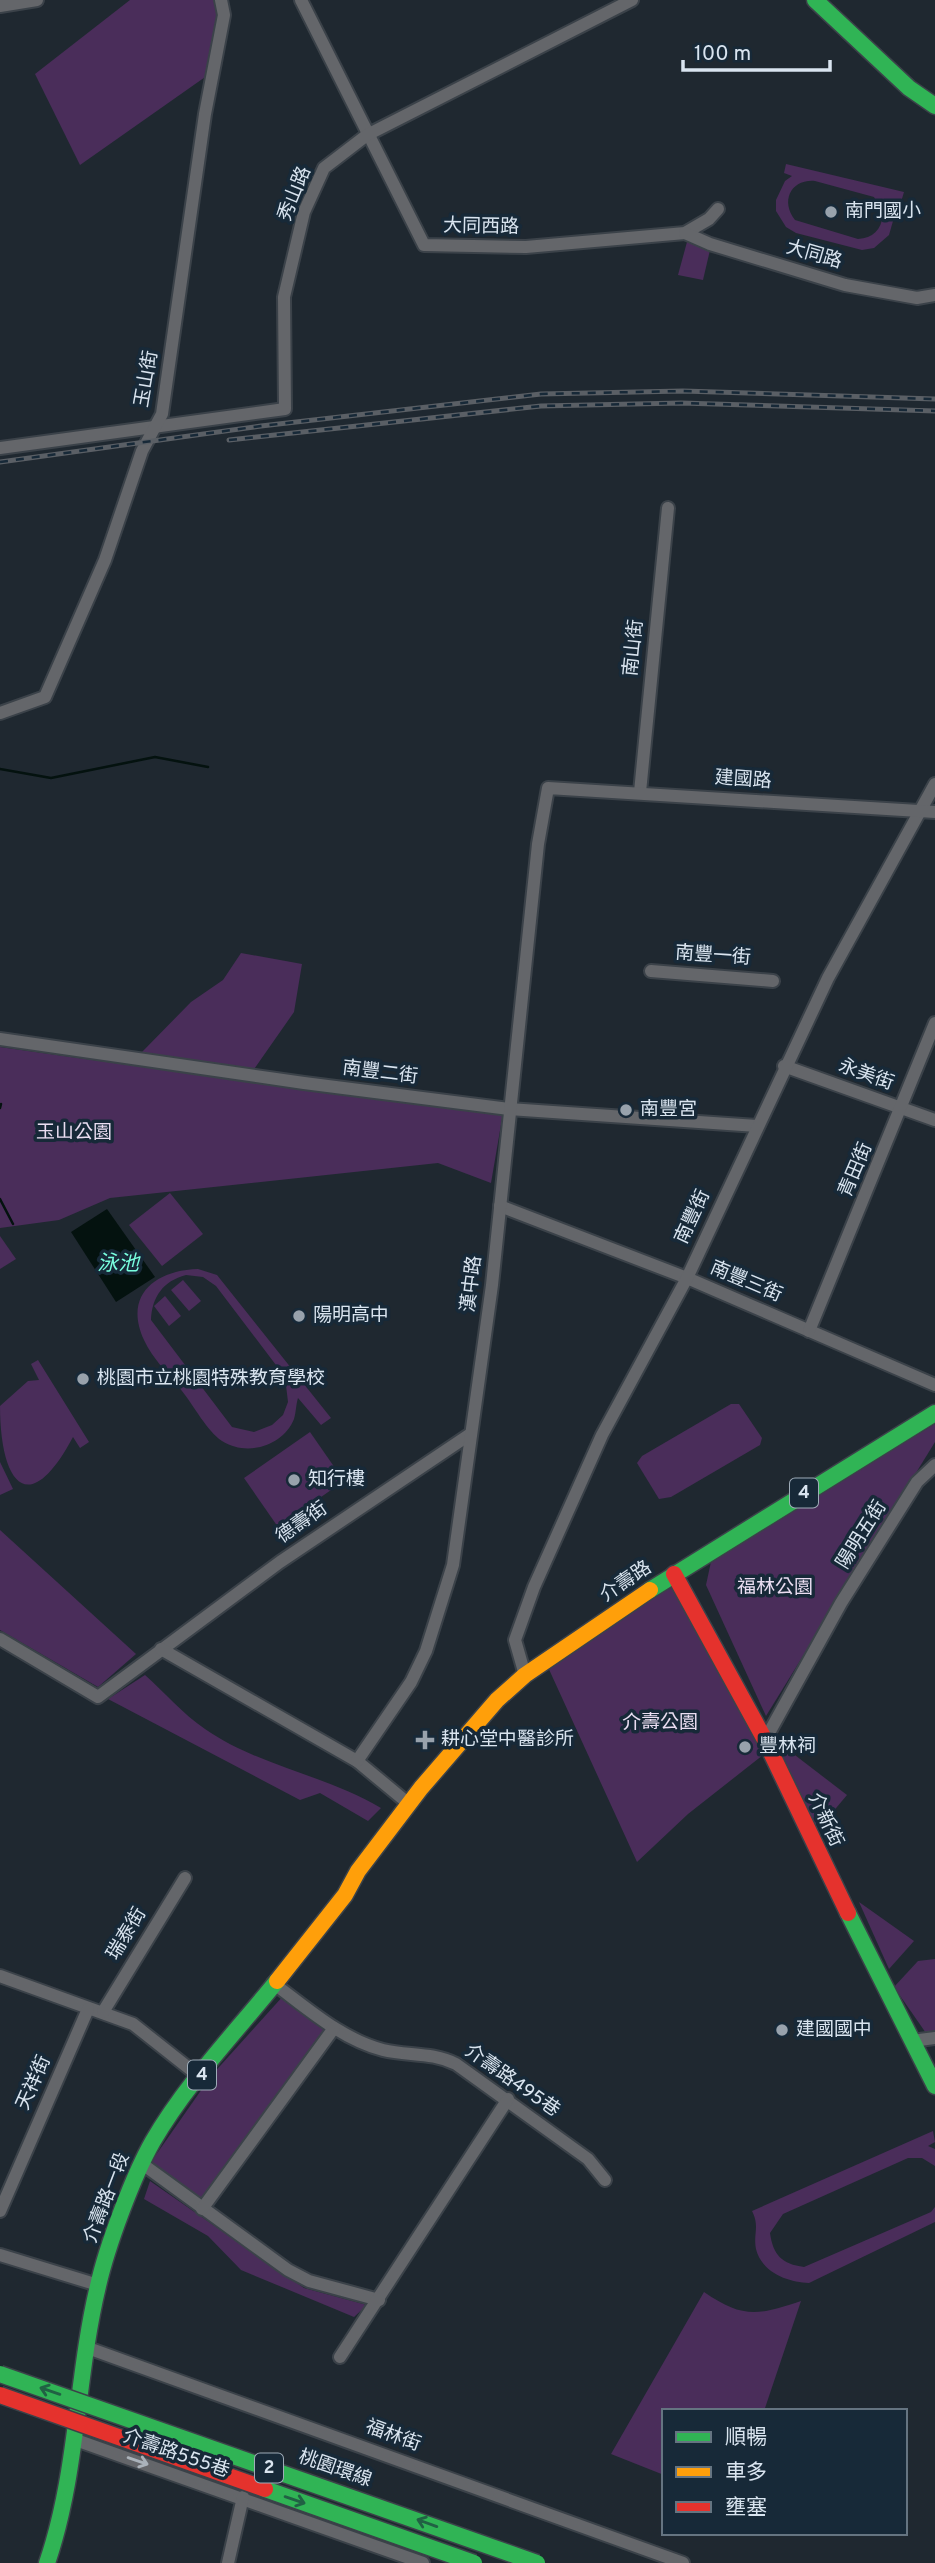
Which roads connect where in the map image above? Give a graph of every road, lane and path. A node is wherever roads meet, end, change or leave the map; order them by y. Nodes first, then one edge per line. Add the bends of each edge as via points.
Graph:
1 (37, 0) edge
2 (221, 0) edge
3 (301, 0) edge
4 (632, 0) edge
5 (815, 0) edge
6 (0, 6) edge
7 (935, 106) edge
8 (367, 135) junction
9 (718, 209) dead end
10 (685, 233) junction
11 (935, 295) edge
12 (155, 429) junction
13 (0, 448) edge
14 (668, 508) dead end
15 (0, 713) edge
16 (935, 784) edge
17 (548, 788) joint
18 (640, 792) junction
19 (929, 811) edge
20 (651, 971) dead end
21 (773, 981) dead end
22 (935, 1023) edge
23 (0, 1039) edge
24 (784, 1066) junction
25 (902, 1108) junction
26 (509, 1109) junction
27 (935, 1120) edge
28 (757, 1126) junction
29 (500, 1206) junction
30 (687, 1278) junction
31 (809, 1331) junction
32 (935, 1385) edge
33 (935, 1413) edge
34 (469, 1435) junction
35 (935, 1465) edge
36 (674, 1574) junction
37 (0, 1639) edge
38 (161, 1649) junction
39 (525, 1675) junction
40 (765, 1740) junction
41 (357, 1761) junction
42 (409, 1804) junction
43 (384, 1836) joint
44 (185, 1878) dead end
45 (0, 1976) edge
46 (273, 1983) junction
47 (88, 2009) junction
48 (103, 2012) junction
49 (334, 2028) junction
50 (935, 2038) edge
51 (912, 2041) junction
52 (200, 2077) junction
53 (935, 2085) edge
54 (508, 2099) junction
55 (141, 2163) junction
56 (605, 2180) dead end
57 (202, 2209) junction
58 (0, 2211) edge
59 (0, 2255) edge
60 (98, 2285) junction
61 (379, 2300) junction
62 (88, 2348) junction
63 (340, 2357) dead end
64 (0, 2374) edge
65 (0, 2395) edge
66 (73, 2439) junction
67 (243, 2497) junction
68 (477, 2526) dead end
69 (47, 2563) edge
70 (228, 2563) edge
71 (424, 2563) edge
72 (463, 2563) edge
73 (474, 2563) edge
74 (537, 2563) edge
75 (683, 2563) edge

1 - 6 street
2 - 12 street, 玉山街 via 224,15 205,114 162,414
3 - 8 street, 大同西路
4 - 8 street, 秀山路
5 - 7 main road via 909,88
8 - 10 street, 大同西路 via 424,245 526,247
8 - 12 street, 秀山路 via 324,168 304,212 284,298 285,409
9 - 10 street, 大同西路
10 - 11 street, 大同路 via 845,285 917,298
12 - 13 street
12 - 15 street, 玉山街 via 142,451 105,560 46,697
14 - 18 street, 南山街
16 - 19 street, 南豐街
17 - 18 street, 建國路
17 - 26 street, 漢中路
18 - 19 street, 建國路
19 - 24 street, 南豐街 via 834,966
20 - 21 street, 南豐一街
22 - 25 street, 青田街
23 - 26 street, 南豐二街
24 - 25 street, 永美街
24 - 28 street, 南豐街
25 - 27 street, 永美街
25 - 31 street, 青田街
26 - 28 street, 南豐二街
26 - 29 street, 漢中路
28 - 30 street, 南豐街
29 - 30 street, 南豐三街
29 - 34 street, 漢中路
30 - 31 street, 南豐三街
30 - 39 street, 南豐街 via 602,1435 534,1587 515,1640
31 - 32 street, 南豐三街
33 - 36 main road, 介壽路 / 4
34 - 38 street, 德壽街 via 344,1517
34 - 41 street, 漢中路 via 453,1565 442,1606 411,1682
35 - 40 street, 陽明五街 via 917,1482 841,1603
36 - 39 main road, 介壽路 / 4
36 - 40 main road, 介新街
37 - 38 street, 德壽街 via 98,1697
38 - 41 street
39 - 42 main road, 介壽路 / 4 via 497,1700
40 - 51 main road, 介新街
41 - 42 street
42 - 43 main road, 介壽路 / 4
43 - 46 main road, 介壽路一段 / 4 via 345,1895
44 - 48 street, 瑞泰街
45 - 47 street
46 - 49 street, 介壽路495巷
46 - 52 main road, 介壽路一段 / 4
47 - 48 street
47 - 58 street, 天祥街
48 - 52 street via 133,2024
49 - 54 street, 介壽路495巷 via 384,2050 441,2056
49 - 57 street
50 - 51 street
51 - 53 main road, 介新街
52 - 55 main road, 介壽路一段 / 4
54 - 56 street, 介壽路495巷 via 588,2160
54 - 61 street
55 - 57 street
55 - 60 main road, 介壽路一段 / 4
57 - 61 street via 309,2281
59 - 60 street
60 - 62 main road, 介壽路一段 / 4
61 - 63 street
62 - 66 main road, 介壽路一段 / 4
62 - 75 street, 福林街
74 -> 64 main road, 桃園環線 / 2, bridge
65 -> 73 main road, 2, bridge
66 -> 67 street, 介壽路555巷
66 - 69 main road, 介壽路一段 / 4 via 61,2522
67 - 70 street
67 - 71 street, 介壽路555巷
68 - 72 street

